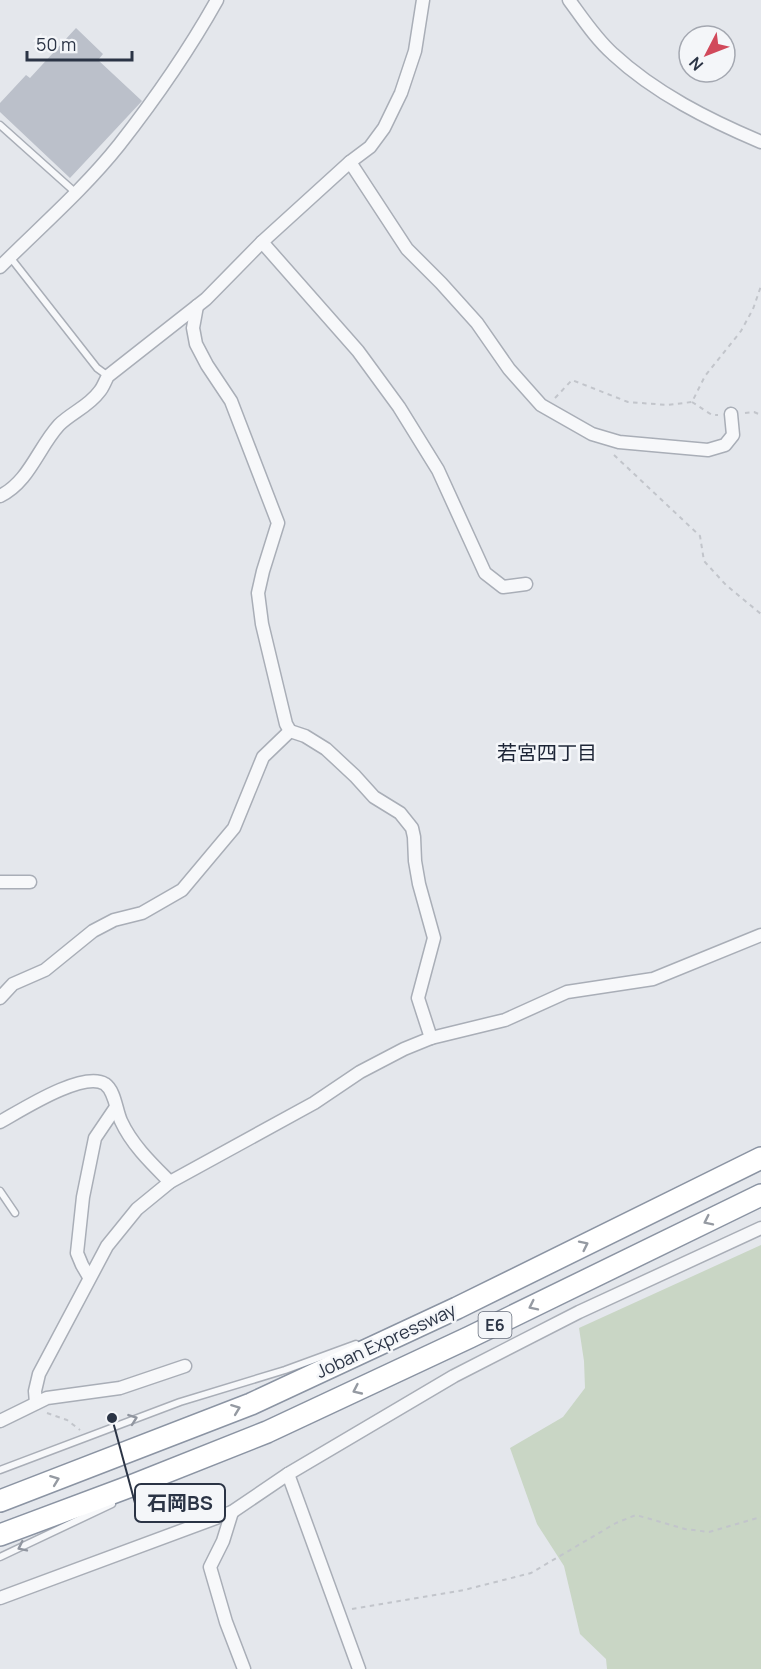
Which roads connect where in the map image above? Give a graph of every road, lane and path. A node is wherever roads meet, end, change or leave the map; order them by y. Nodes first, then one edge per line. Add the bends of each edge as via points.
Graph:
1 (217, 0) edge
2 (423, 0) edge
3 (569, 0) edge
4 (0, 125) edge
5 (761, 142) edge
6 (350, 162) junction
7 (75, 193) junction
8 (262, 242) junction
9 (10, 257) junction
10 (0, 267) edge
11 (761, 286) edge
12 (197, 306) junction
13 (108, 376) junction
14 (548, 393) dead end
15 (731, 414) dead end
16 (592, 434) junction
17 (0, 496) edge
18 (526, 584) dead end
19 (761, 614) edge
20 (290, 731) junction
21 (0, 882) edge
22 (30, 882) dead end
23 (761, 934) edge
24 (0, 998) edge
25 (431, 1038) junction
26 (116, 1107) junction
27 (0, 1122) edge
28 (761, 1158) edge
29 (170, 1182) junction
30 (0, 1191) edge
31 (761, 1195) edge
32 (15, 1213) dead end
33 (761, 1228) edge
34 (89, 1277) junction
35 (457, 1308) junction
36 (379, 1336) dead end
37 (368, 1340) dead end
38 (185, 1366) dead end
39 (36, 1403) junction
40 (0, 1421) edge
41 (80, 1429) dead end
42 (226, 1448) junction
43 (0, 1470) edge
44 (288, 1474) junction
45 (135, 1493) dead end
46 (0, 1501) edge
47 (114, 1503) dead end
48 (232, 1512) junction
49 (761, 1516) edge
50 (0, 1535) edge
51 (0, 1557) edge
52 (0, 1598) edge
53 (339, 1611) junction
54 (244, 1669) edge
55 (359, 1669) edge

1 - 7 street via 147,107
2 - 6 street via 415,51 401,93 370,147
3 - 5 street via 614,55 668,96
4 - 7 lane
6 - 8 street
6 - 16 street via 407,249 477,323 509,369 541,405
7 - 9 street
8 - 12 street
8 - 18 street via 358,351 399,407 438,470 485,573 503,587
9 - 10 street
9 - 13 lane via 97,368
11 - 14 path via 741,331 705,376 692,402 628,402 572,380 554,399
12 - 13 street
12 - 20 street via 193,328 196,344 231,401 278,523 258,593 262,624
13 - 17 street via 99,393 60,424 21,481
15 - 16 street via 733,435 725,445 708,450 619,442
16 - 19 path via 700,536 705,561
20 - 24 street via 263,756 234,828 182,890 142,913 114,920 93,931 45,970 13,984
20 - 25 street via 326,749 412,828 419,884 434,938 418,998
21 - 22 street
23 - 25 street via 653,979 567,992 505,1020
25 - 29 street via 381,1060 314,1103
26 - 27 street via 105,1084 75,1083
26 - 29 street via 130,1136
26 - 34 street via 95,1138 83,1197 77,1253
35 -> 28 highway, Joban Expressway / E6
29 - 34 street via 137,1209 107,1246
30 - 32 lane
31 -> 42 highway, Joban Expressway / E6 via 470,1337
33 - 44 street via 579,1312 454,1376
34 - 39 street via 39,1374
35 - 36 lane
46 -> 35 highway, Joban Expressway / E6 via 251,1404
43 -> 37 lane via 180,1402
38 - 39 street via 120,1388
39 - 40 street
39 - 41 path via 51,1416
42 - 45 lane
42 - 50 highway, Joban Expressway / E6
44 - 48 street
44 - 53 street
47 -> 51 lane
48 - 52 street
48 - 54 street via 210,1567
49 - 53 path via 709,1532 636,1515 531,1573 464,1590
53 - 55 street

